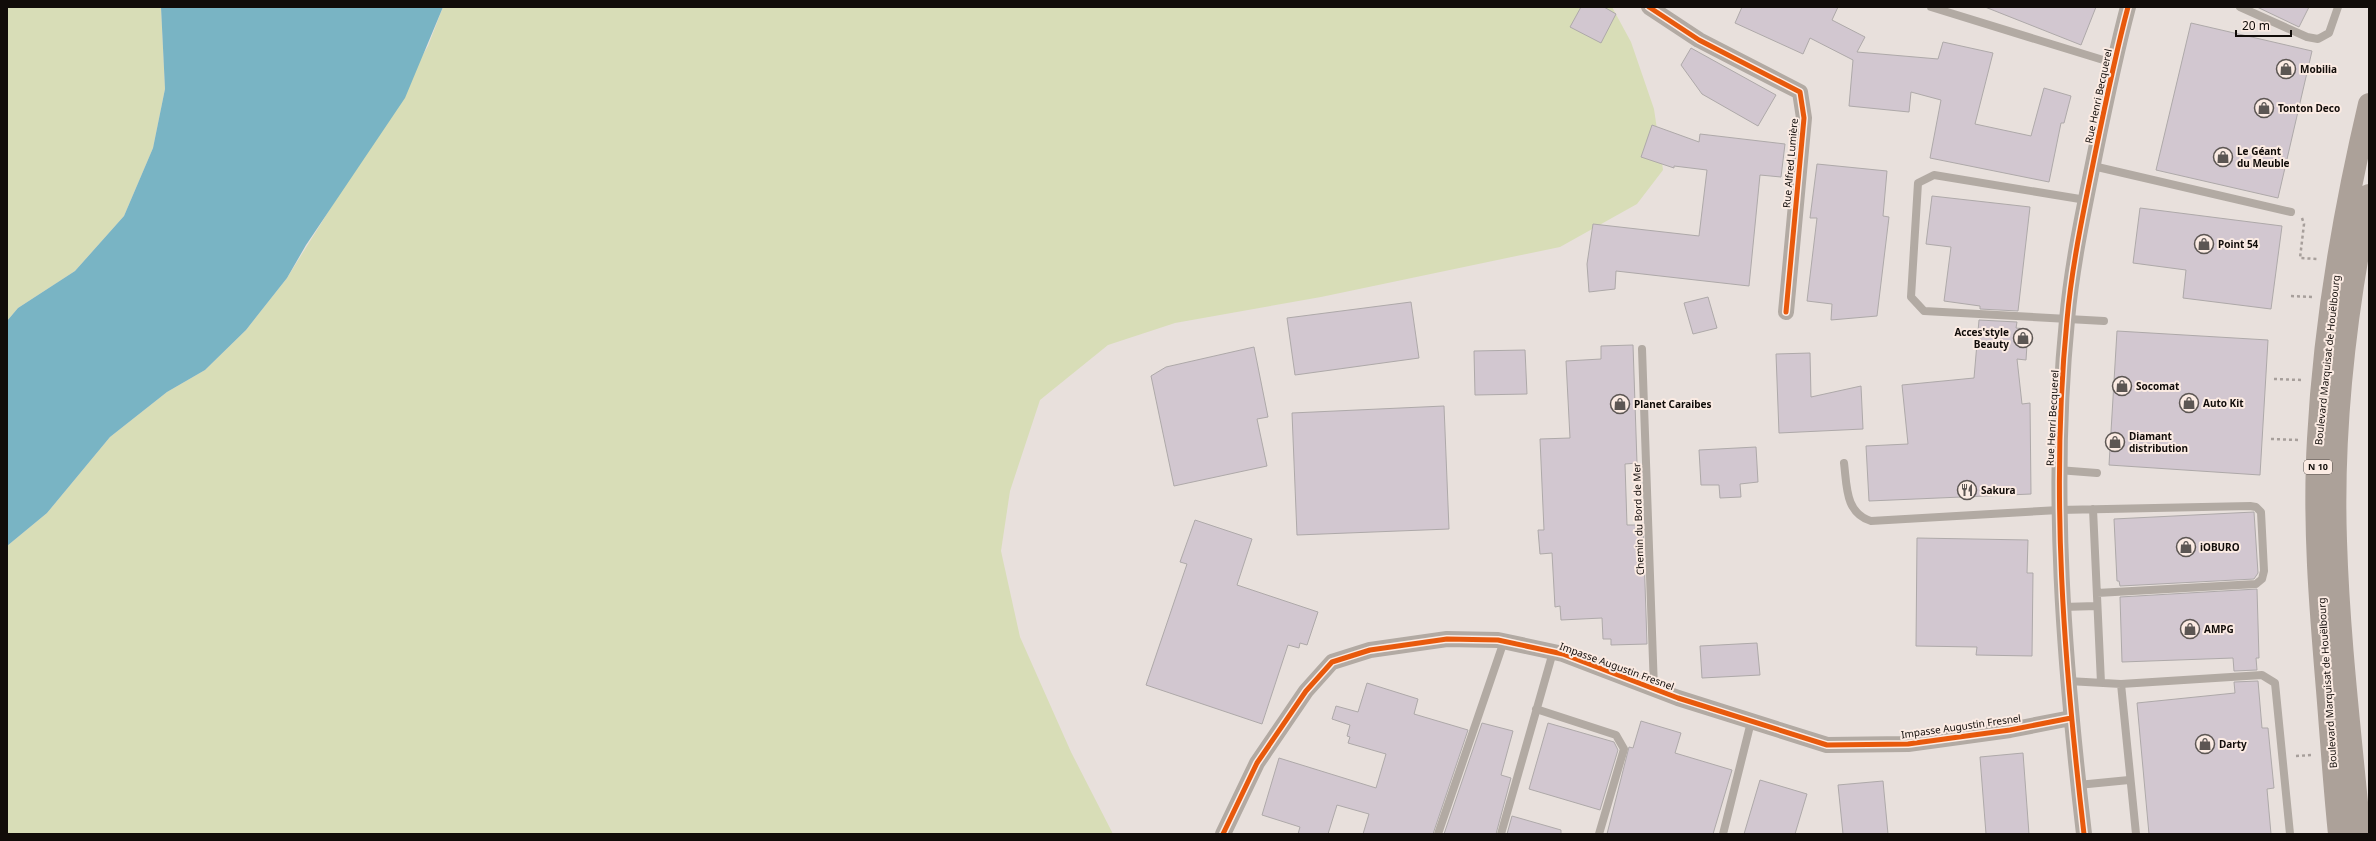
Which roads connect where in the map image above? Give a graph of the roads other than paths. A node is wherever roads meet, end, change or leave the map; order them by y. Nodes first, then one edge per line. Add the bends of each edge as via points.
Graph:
1 (1649, 7) edge
2 (1931, 7) edge
3 (2128, 7) edge
4 (2240, 7) edge
5 (2338, 7) edge
6 (2113, 63) junction
7 (2369, 104) edge
8 (2093, 166) junction
9 (2369, 195) edge
10 (2086, 200) junction
11 (2291, 212) road end
12 (1786, 312) dead end
13 (2067, 319) junction
14 (2104, 321) dead end
15 (1642, 349) dead end
16 (1844, 463) dead end
17 (2058, 470) junction
18 (2097, 473) dead end
19 (2059, 510) junction
20 (2093, 510) junction
21 (2097, 593) junction
22 (2097, 606) junction
23 (2062, 607) junction
24 (1504, 641) junction
25 (1553, 652) junction
26 (2068, 681) junction
27 (2101, 683) junction
28 (2121, 684) junction
29 (1654, 689) junction
30 (1536, 709) junction
31 (2071, 718) junction
32 (1751, 722) junction
33 (2129, 780) junction
34 (2078, 785) junction
35 (2336, 807) junction
36 (1223, 834) edge
37 (1438, 834) edge
38 (1501, 834) edge
39 (1599, 834) edge
40 (1723, 834) edge
41 (2084, 834) edge
42 (2136, 834) edge
43 (2290, 834) edge
44 (2327, 834) edge
45 (2339, 834) edge
46 (2360, 834) edge

1 - 12 street, Rue Alfred Lumière via 1699,40 1800,92 1804,118
2 - 6 lane
3 - 6 street, Rue Henri Becquerel
4 - 5 lane via 2318,40 2329,33
6 - 8 street, Rue Henri Becquerel
7 - 35 main road, Boulevard Marquisat de Houëlbourg / N 10 via 2337,261 2322,381 2318,440 2320,615
8 - 10 street, Rue Henri Becquerel
8 - 11 lane
9 - 46 main road, Boulevard Marquisat de Houëlbourg / N 10 via 2344,345 2337,441 2336,548
10 - 13 street, Rue Henri Becquerel
10 - 13 lane via 1934,175 1918,183 1911,297 1924,311
13 - 14 lane
13 - 17 street, Rue Henri Becquerel
15 - 29 lane, Chemin du Bord de Mer
16 - 19 lane via 1848,499 1863,519 1871,522
17 - 18 lane
17 - 19 street, Rue Henri Becquerel
19 - 20 lane
19 - 23 street, Rue Henri Becquerel
20 - 21 lane
20 - 21 lane via 2250,506 2261,512 2262,520 2264,571 2262,579 2256,584
21 - 22 lane
22 - 23 lane
22 - 27 lane
23 - 26 street, Rue Henri Becquerel
24 - 25 street, Impasse Augustin Fresnel
24 - 36 street, Impasse Augustin Fresnel via 1447,639 1370,650 1332,662 1306,691 1257,763
24 - 37 lane
25 - 29 street, Impasse Augustin Fresnel
25 - 30 lane
26 - 27 lane
26 - 31 street, Rue Henri Becquerel
27 - 28 lane
28 - 33 lane
28 - 43 lane via 2262,676 2275,683
29 - 32 street, Impasse Augustin Fresnel
30 - 38 lane
30 - 39 lane via 1616,735 1620,740 1624,749
31 - 32 street, Impasse Augustin Fresnel via 2010,730 1894,744 1827,745
31 - 34 street, Rue Henri Becquerel
32 - 40 lane
33 - 34 lane
33 - 42 lane
34 - 41 street, Rue Henri Becquerel
35 - 44 main road
35 - 45 main road, Boulevard Marquisat de Houëlbourg / N 10

